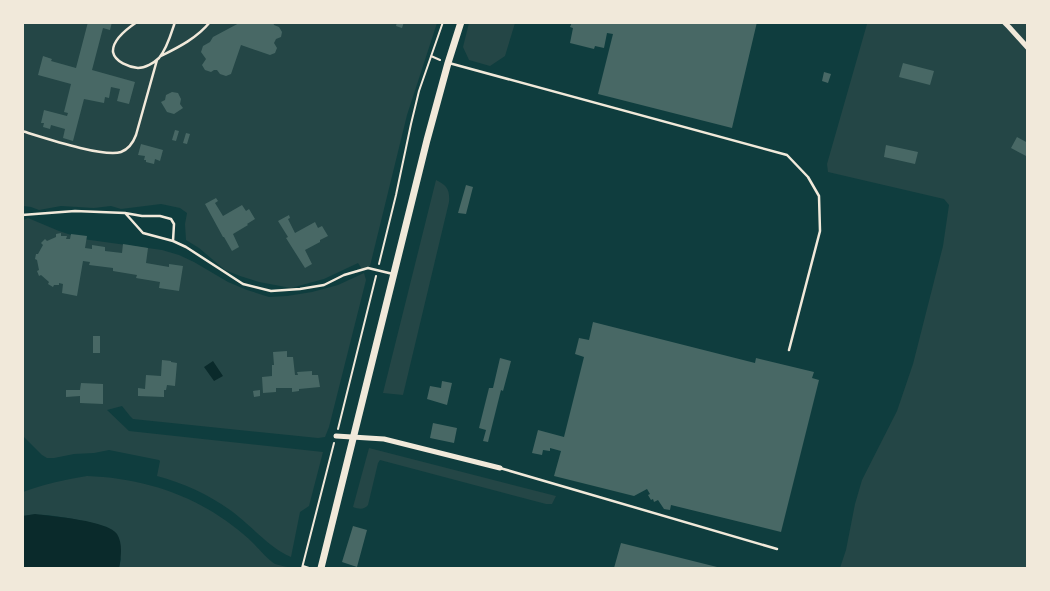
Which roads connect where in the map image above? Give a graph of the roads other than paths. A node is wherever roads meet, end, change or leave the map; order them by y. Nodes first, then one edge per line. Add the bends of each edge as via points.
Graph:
1 (136, 22) edge
2 (175, 22) edge
3 (210, 22) edge
4 (461, 22) edge
5 (1004, 22) edge
6 (1028, 48) edge
7 (160, 56) junction
8 (157, 60) junction
9 (448, 63) junction
10 (22, 131) edge
11 (125, 213) junction
12 (22, 215) edge
13 (173, 241) junction
14 (394, 274) junction
15 (789, 350) dead end
16 (336, 436) road end
17 (354, 436) junction
18 (500, 468) joint
19 (777, 548) dead end
20 (321, 568) edge

1 - 8 lane via 118,38 113,52 122,63 139,68
2 - 7 lane
3 - 7 lane via 199,34
4 - 9 street
5 - 6 street
7 - 8 lane
8 - 10 lane via 136,135 126,149 104,153
9 - 14 street
9 - 15 lane via 786,155 808,176 819,196 820,231
11 - 12 lane via 75,211
11 - 13 lane via 143,233
11 - 13 lane via 171,219 174,224
13 - 14 lane via 186,246 243,284 271,291 324,285 368,268
14 - 17 street
16 - 17 street
17 - 18 street via 384,439
17 - 20 street
18 - 19 lane

